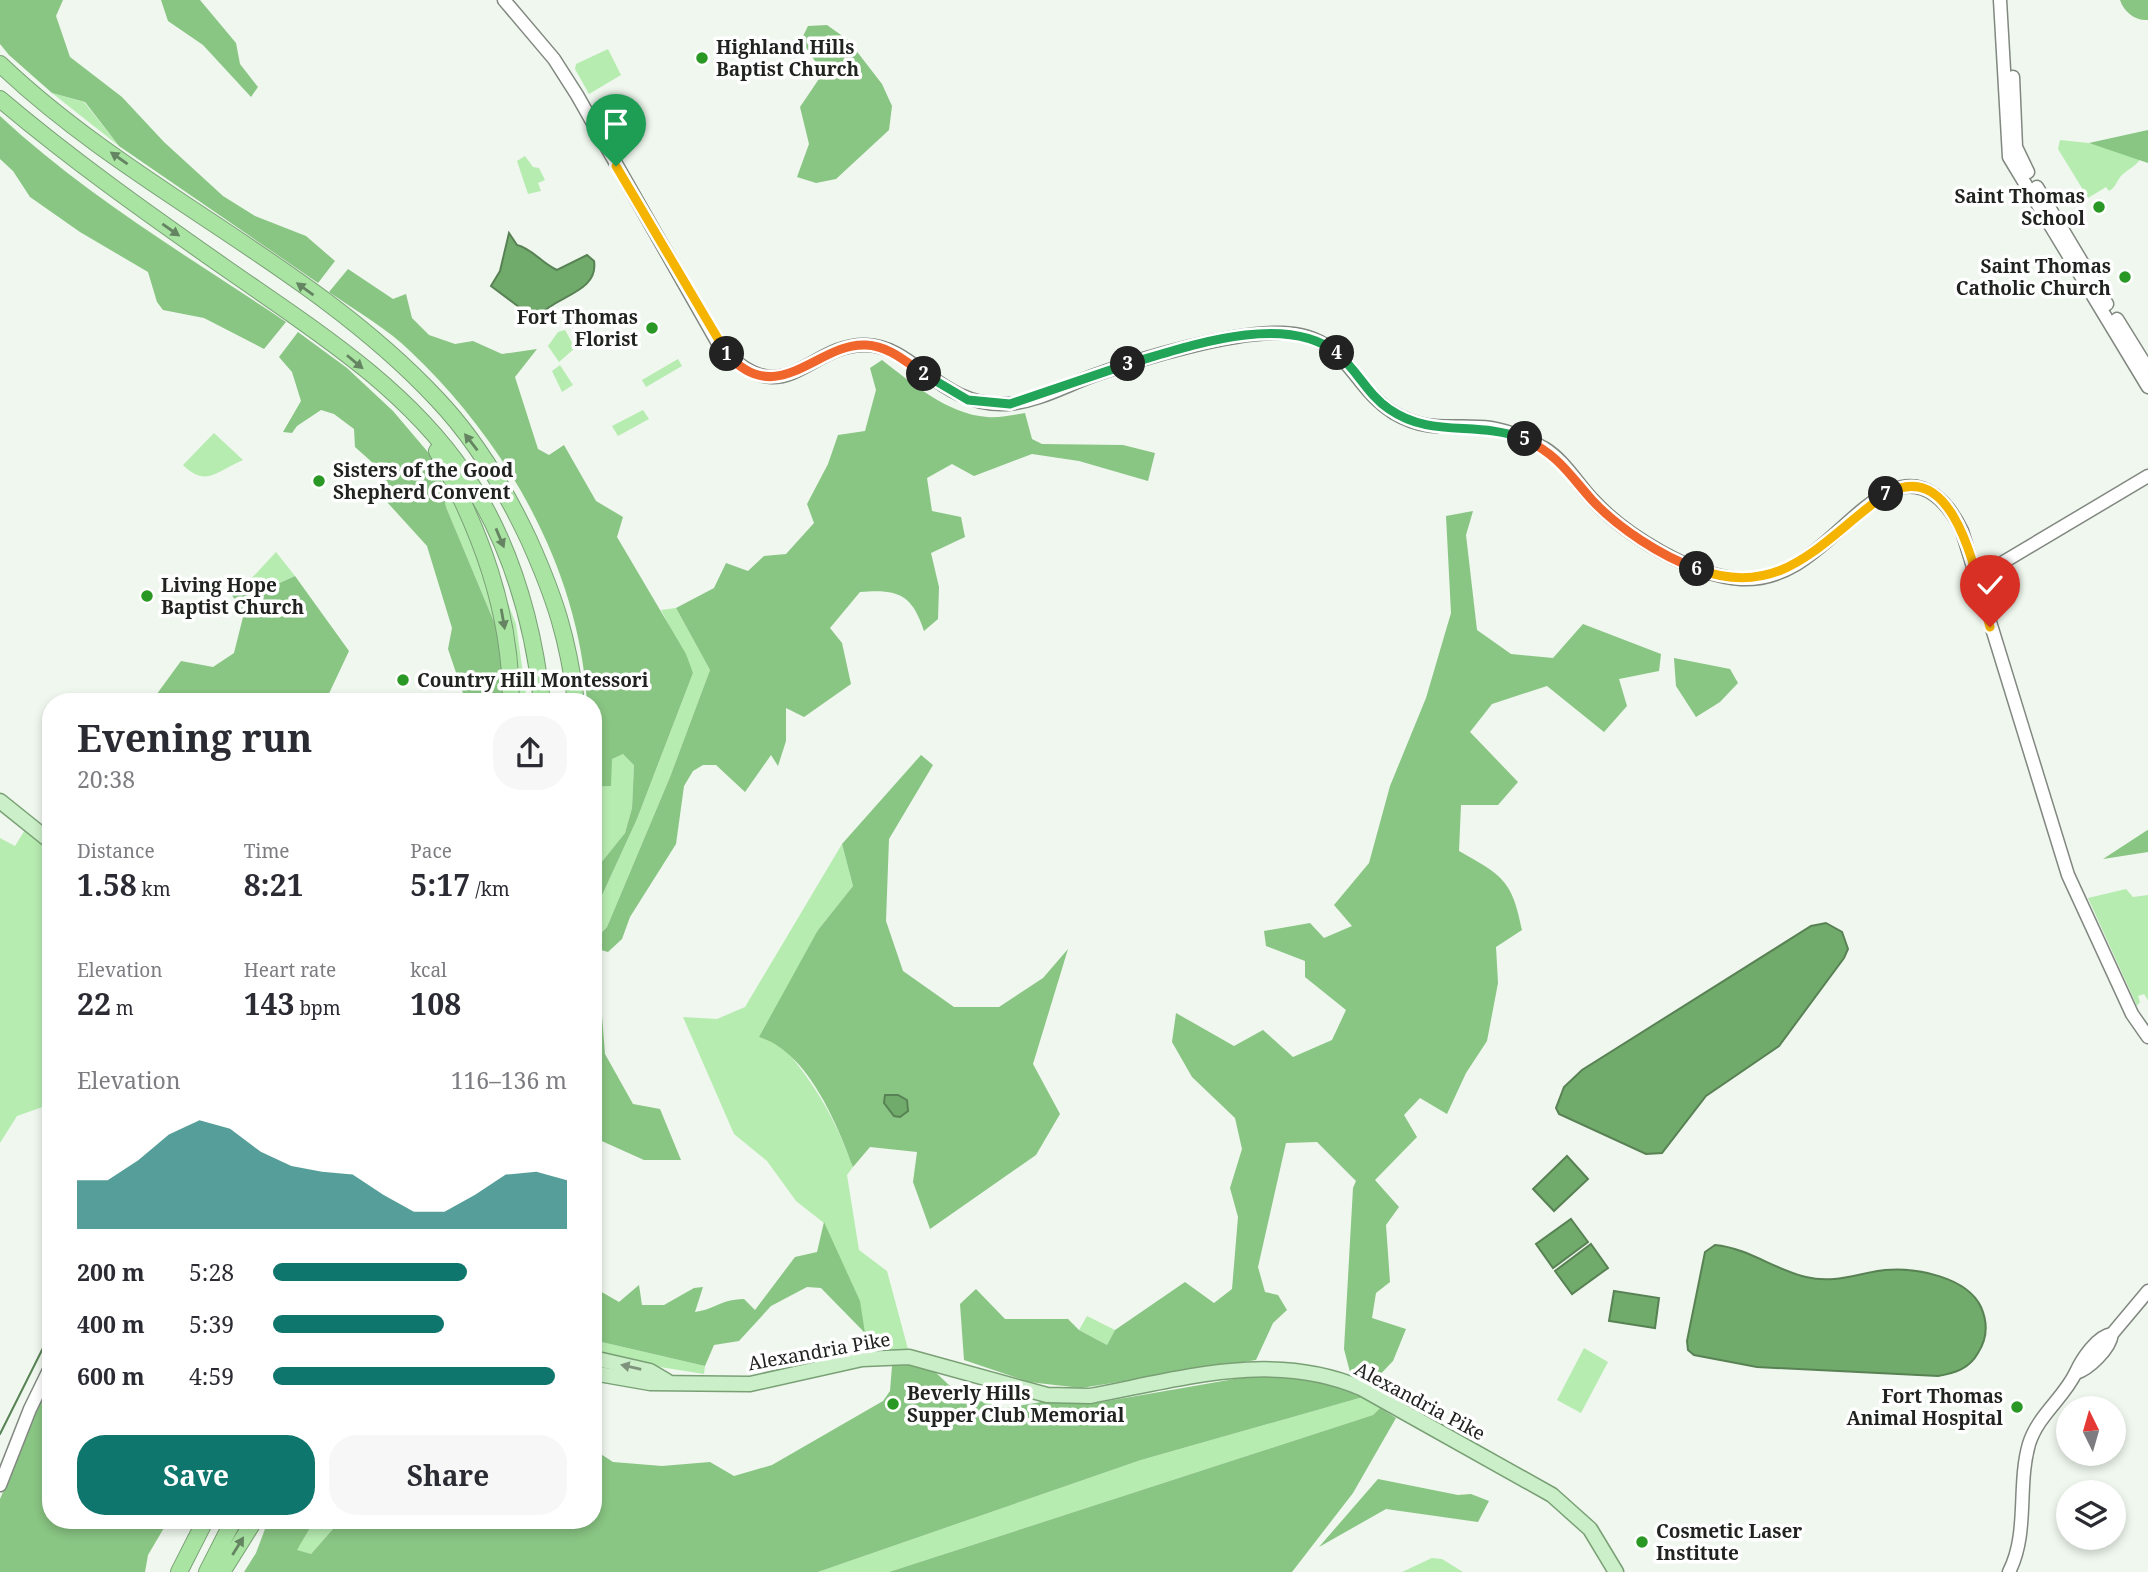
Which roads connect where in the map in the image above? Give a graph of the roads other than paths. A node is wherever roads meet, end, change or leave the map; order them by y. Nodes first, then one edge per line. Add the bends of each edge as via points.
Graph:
1 (504, 0) edge
2 (2000, 0) edge
3 (2008, 0) edge
4 (0, 64) edge
5 (0, 99) edge
6 (2148, 369) edge
7 (2148, 387) edge
8 (421, 421) junction
9 (2148, 476) edge
10 (530, 543) junction
11 (1975, 579) junction
12 (510, 693) edge
13 (540, 693) edge
14 (565, 693) edge
15 (575, 693) edge
16 (0, 801) edge
17 (42, 835) edge
18 (2148, 1037) edge
19 (2148, 1291) edge
20 (602, 1360) edge
21 (602, 1375) edge
22 (667, 1381) junction
23 (42, 1384) edge
24 (0, 1485) edge
25 (190, 1529) edge
26 (201, 1529) edge
27 (229, 1529) edge
28 (249, 1529) edge
29 (2011, 1568) edge
30 (173, 1572) edge
31 (179, 1572) edge
32 (207, 1572) edge
33 (222, 1572) edge
34 (1616, 1572) edge

1 - 11 main road via 554,59 719,345 733,361 751,371 783,376 844,349 874,346 890,351 955,394 988,404 1010,404 1163,355 1252,333 1286,333 1311,338 1331,349 1377,400 1407,420 1433,428 1490,428 1544,449 1617,521 1686,565 1716,576 1766,577 1788,569 1887,493 1910,486 1932,492 1951,510
2 - 7 main road via 2010,157
3 - 6 main road via 2018,154
10 -> 4 highway via 504,490 476,448 408,370 362,331 103,146
5 -> 8 highway via 89,173 342,351
8 -> 12 highway via 474,522 493,575 507,638
8 -> 13 highway via 464,473 492,519 525,607
9 - 11 main road
10 - 14 highway via 557,634
10 - 15 highway via 558,607
11 - 18 main road via 2068,875 2132,1014
16 - 17 main road
19 - 29 main road via 2111,1341 2085,1370 2076,1373 2043,1415 2030,1443 2018,1549
22 -> 20 main road, Alexandria Pike via 650,1371
21 - 22 main road, Alexandria Pike via 650,1383
22 - 34 main road, Alexandria Pike via 765,1382 862,1359 909,1357 1066,1397 1242,1369 1329,1375 1361,1388 1552,1495 1590,1529
23 - 24 main road
25 - 30 highway
26 - 31 highway
27 - 32 highway
33 -> 28 highway

